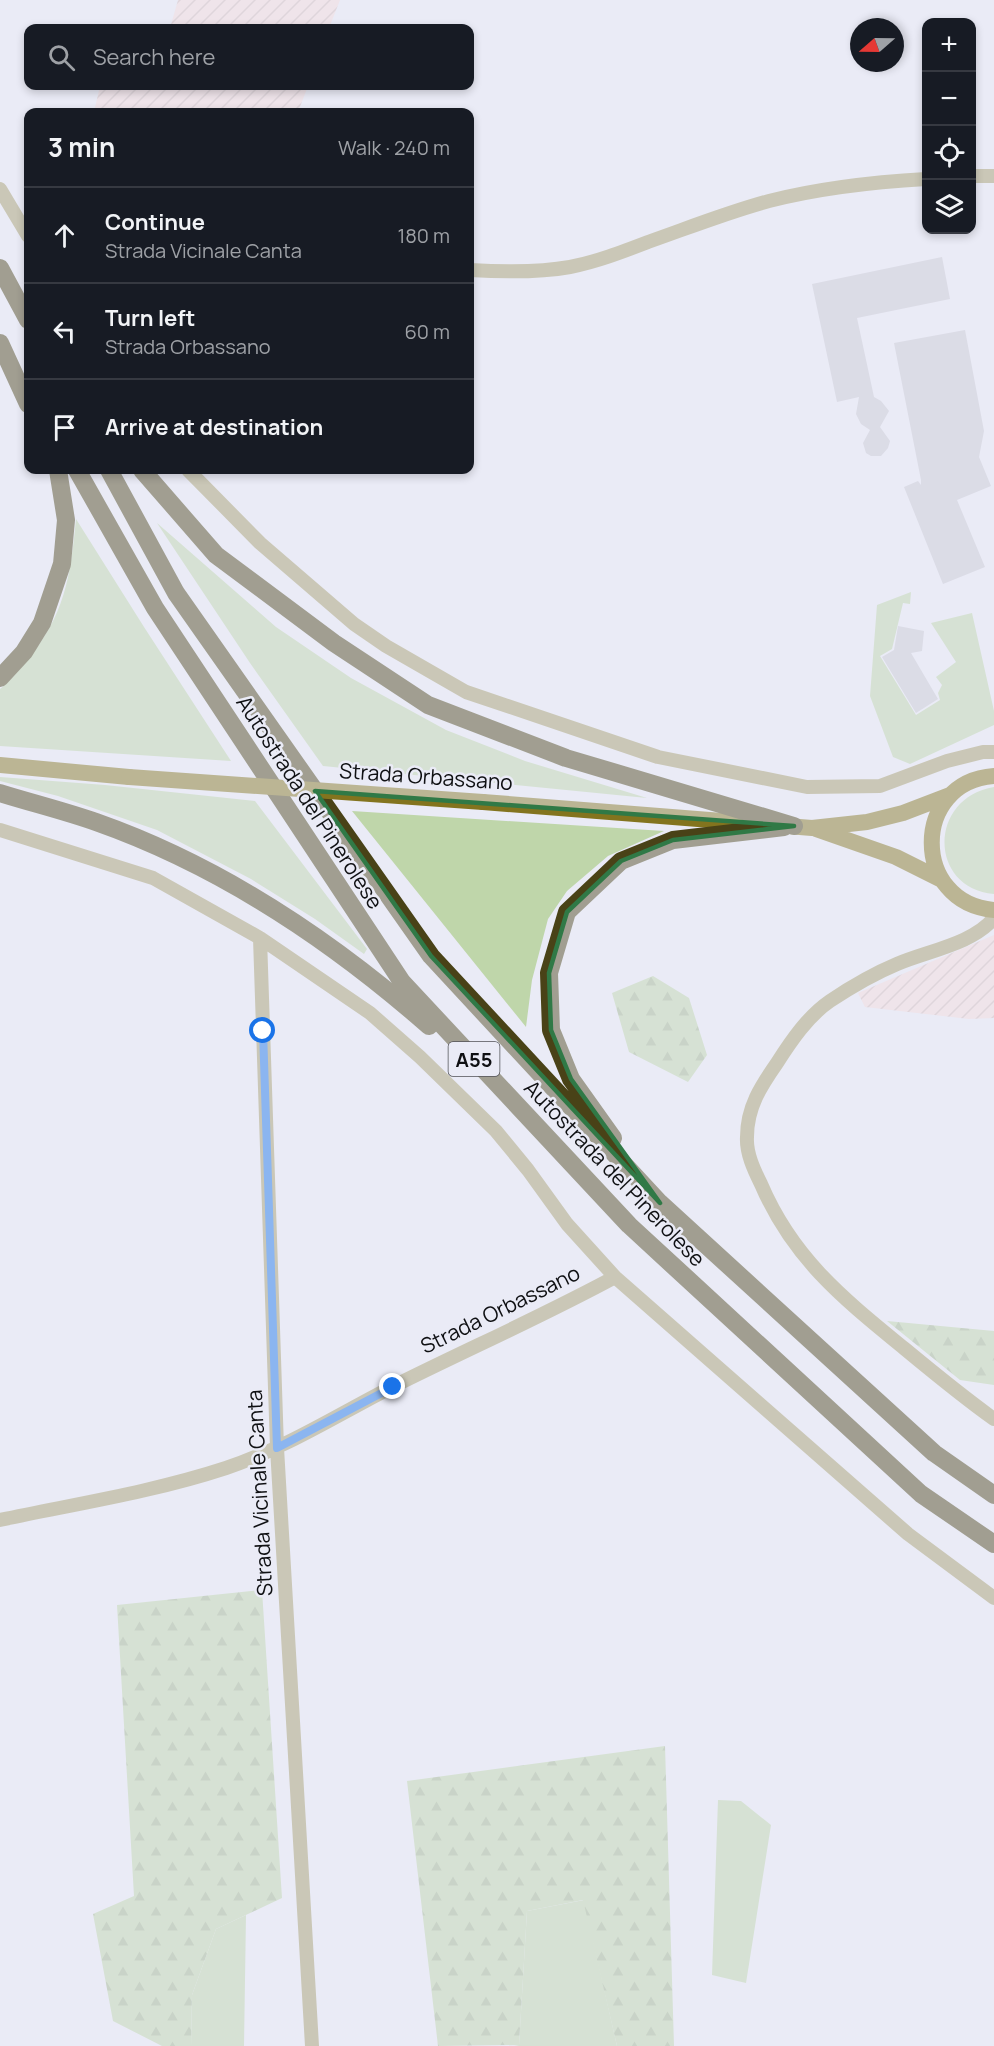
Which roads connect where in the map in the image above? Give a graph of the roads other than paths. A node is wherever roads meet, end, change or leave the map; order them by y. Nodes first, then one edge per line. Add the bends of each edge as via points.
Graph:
1 (976, 176) edge
2 (994, 176) edge
3 (922, 179) edge
4 (0, 189) edge
5 (24, 229) edge
6 (0, 267) edge
7 (474, 270) edge
8 (24, 304) edge
9 (24, 312) edge
10 (0, 334) edge
11 (0, 343) edge
12 (24, 377) edge
13 (24, 395) edge
14 (59, 474) edge
15 (79, 474) edge
16 (112, 474) edge
17 (145, 474) edge
18 (192, 474) edge
19 (0, 678) edge
20 (994, 753) edge
21 (0, 765) edge
22 (994, 776) edge
23 (0, 793) edge
24 (950, 795) junction
25 (794, 826) junction
26 (812, 828) junction
27 (0, 830) edge
28 (942, 880) junction
29 (994, 910) edge
30 (994, 918) edge
31 (260, 938) junction
32 (660, 1203) junction
33 (628, 1225) junction
34 (615, 1277) junction
35 (994, 1419) edge
36 (277, 1448) junction
37 (994, 1495) edge
38 (0, 1520) edge
39 (994, 1544) edge
40 (994, 1598) edge
41 (312, 2046) edge

1 - 2 street
3 - 7 street via 851,185 768,202 572,267 540,272
4 - 5 street
6 - 8 highway
6 - 9 highway
10 - 12 highway
11 - 13 highway
14 - 19 highway via 66,520 62,564 42,623 24,652
15 - 33 highway, Autostrada del Pinerolese / A55 via 155,608 402,982
16 - 32 highway, Autostrada del Pinerolese / A55 via 177,593 431,956
17 - 25 highway via 216,555 334,643 428,705 566,758
18 - 20 street via 260,543 354,624 466,692 657,757 807,787 880,786 947,761
21 - 25 main road, Strada Orbassano, bridge
22 - 24 main road, Strada Orbassano via 965,783
23 - 33 highway via 96,822 183,858 267,903 319,938 381,984 438,1035
24 - 26 main road, Strada Orbassano via 867,822
24 - 28 main road, Strada Orbassano via 937,814 931,836 932,859
25 - 26 main road, Strada Orbassano
25 - 32 highway via 673,840 621,861 567,912 549,973 551,1030 571,1079
26 - 28 main road, Strada Orbassano via 896,857
27 - 31 street via 153,878
28 - 29 main road, Strada Orbassano via 967,903
30 - 35 street via 986,928 894,965 827,1003 782,1054 762,1084 752,1103 747,1139 752,1164 768,1202 788,1236 822,1278
31 - 34 street via 370,1013 460,1095 496,1131 567,1224
31 - 36 street, Strada Vicinale Canta
32 - 37 highway, Autostrada del Pinerolese / A55 via 933,1454
33 - 39 highway, Autostrada del Pinerolese / A55 via 921,1494
34 - 36 street, Strada Orbassano
34 - 40 street via 908,1534
36 - 38 street, Strada Orbassano via 175,1483
36 - 41 street, Strada Vicinale Canta

